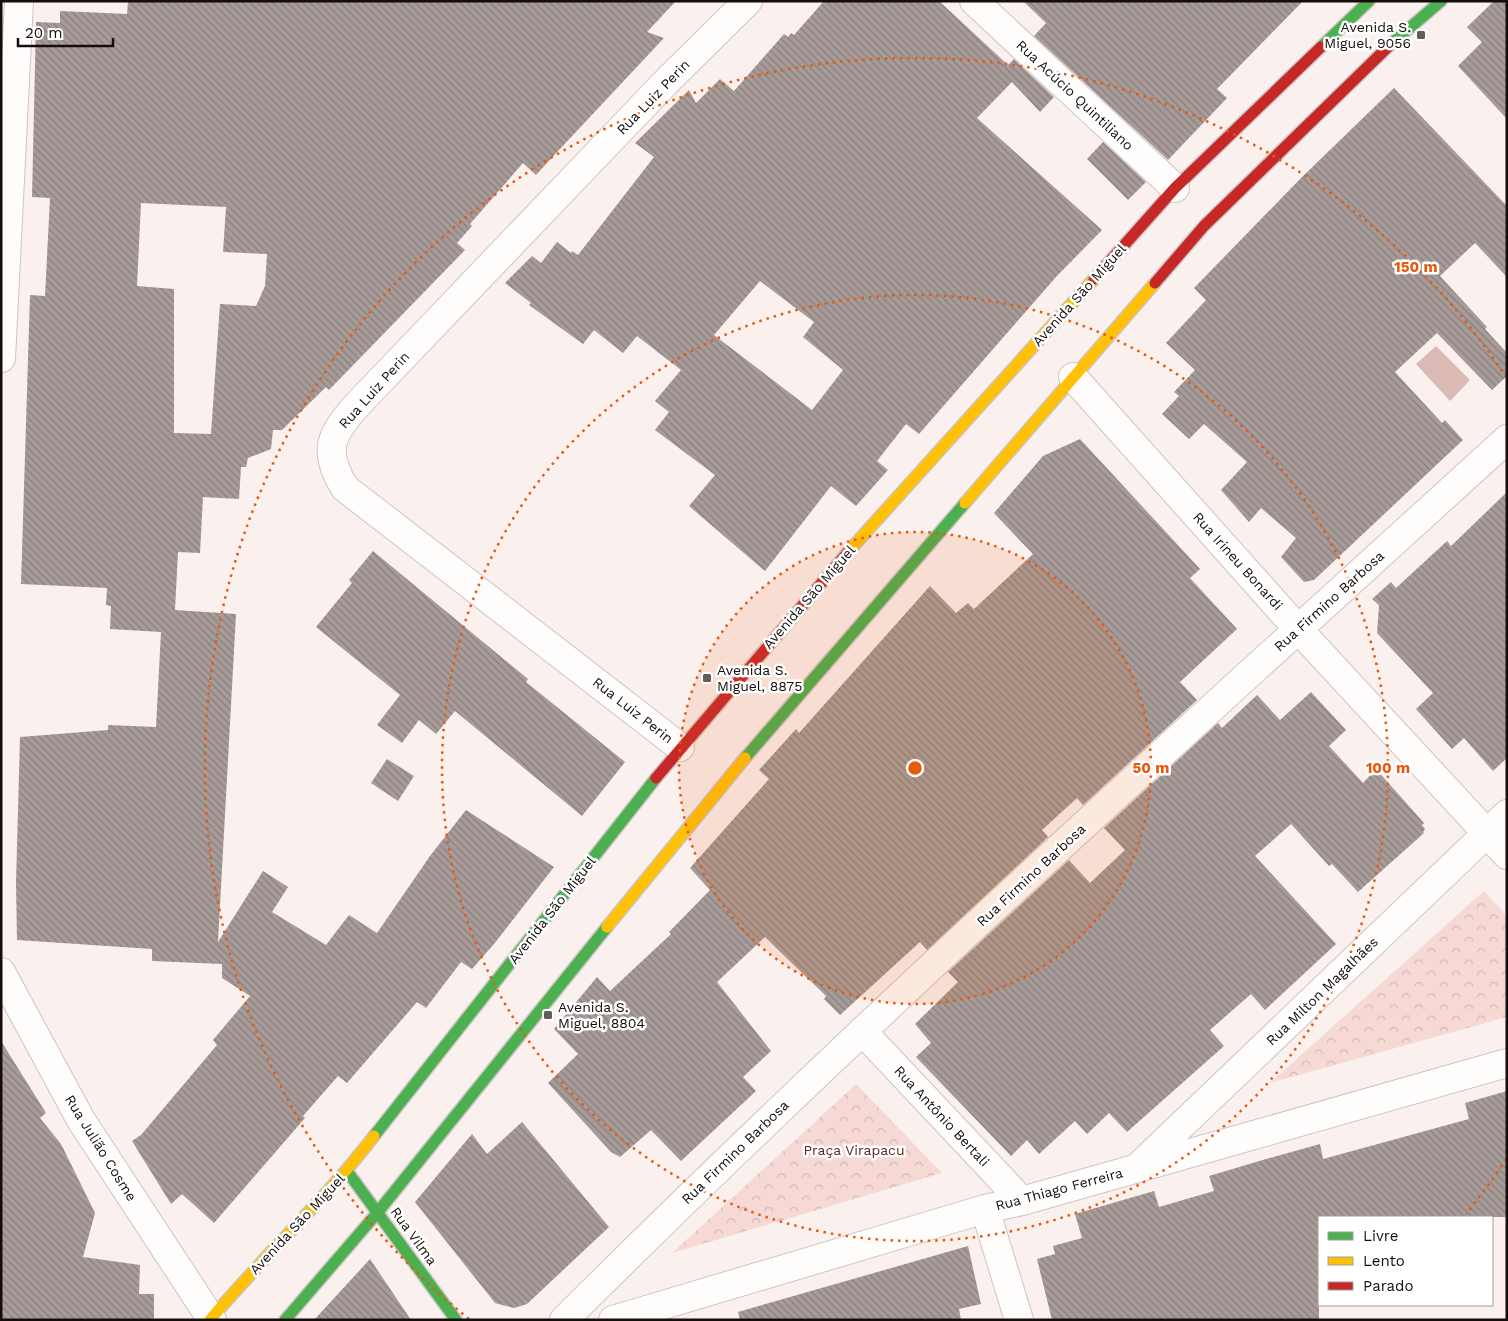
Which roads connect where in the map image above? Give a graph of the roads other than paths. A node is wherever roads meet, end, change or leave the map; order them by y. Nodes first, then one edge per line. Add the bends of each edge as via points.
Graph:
1 (19, 1) edge
2 (748, 1) edge
3 (974, 1) edge
4 (1369, 1) edge
5 (1441, 1) edge
6 (1175, 188) junction
7 (1, 358) edge
8 (1073, 377) junction
9 (1507, 439) edge
10 (1298, 629) junction
11 (680, 747) junction
12 (1497, 823) edge
13 (1507, 854) edge
14 (1, 972) edge
15 (862, 1031) junction
16 (1507, 1063) edge
17 (1136, 1168) junction
18 (347, 1171) junction
19 (1022, 1201) junction
20 (985, 1209) junction
21 (378, 1212) junction
22 (211, 1319) edge
23 (285, 1320) edge
24 (456, 1320) edge
25 (564, 1320) edge
26 (613, 1320) edge
27 (1019, 1320) edge

1 - 7 street
2 - 11 street, Rua Luiz Perin via 666,82 358,404 339,425 332,440 333,469 346,488
3 - 6 street, Rua Acúcio Quintiliano
4 - 6 main road, Avenida São Miguel
5 - 8 main road via 1374,59 1204,226
6 - 11 main road, Avenida São Miguel via 855,544
8 - 10 street, Rua Irineu Bonardi
8 - 21 main road via 721,786
9 - 10 street, Rua Firmino Barbosa
10 - 12 street, Rua Irineu Bonardi
10 - 15 street, Rua Firmino Barbosa
11 - 18 main road, Avenida São Miguel
12 - 13 street, Rua Irineu Bonardi
12 - 17 street, Rua Milton Magalhães
14 - 22 street, Rua Julião Cosme via 81,1120
15 - 19 street, Rua Antônio Bertali
15 - 25 street, Rua Firmino Barbosa
16 - 17 street, Rua Thiago Ferreira
17 - 19 street, Rua Thiago Ferreira
18 - 21 main road, Rua Vilma
18 - 22 main road, Avenida São Miguel
19 - 20 street, Rua Thiago Ferreira
20 - 26 street, Rua Thiago Ferreira
20 - 27 street
21 - 23 main road
21 - 24 main road, Rua Vilma

